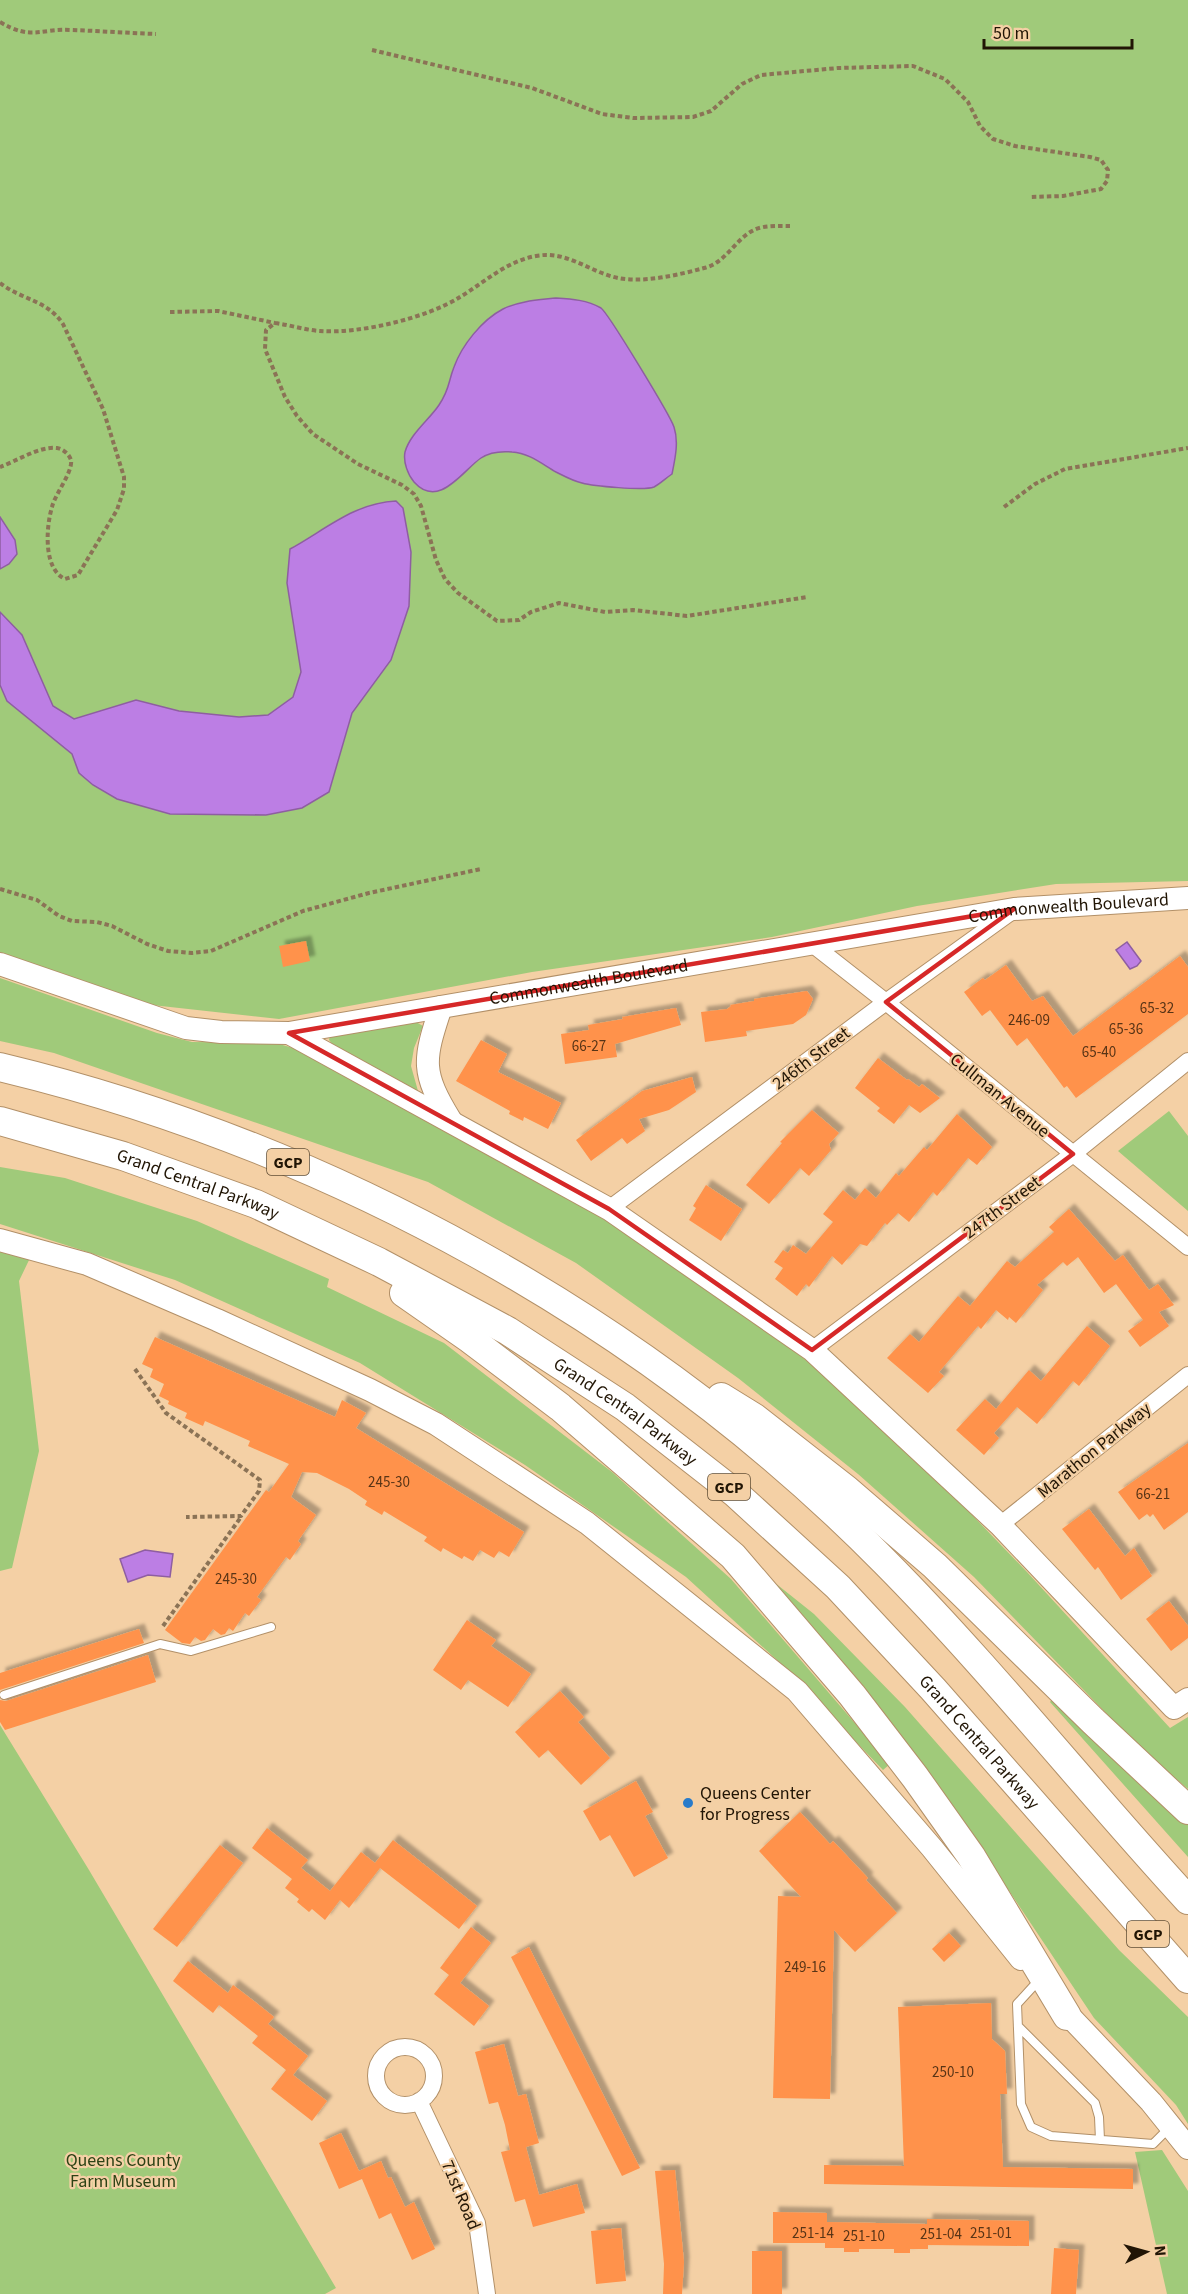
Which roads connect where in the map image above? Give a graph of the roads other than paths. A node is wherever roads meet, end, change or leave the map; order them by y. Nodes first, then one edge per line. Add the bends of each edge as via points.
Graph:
1 (1188, 898) edge
2 (1014, 909) junction
3 (812, 944) junction
4 (0, 964) edge
5 (886, 1002) junction
6 (441, 1007) junction
7 (290, 1033) junction
8 (1188, 1061) edge
9 (0, 1067) edge
10 (0, 1120) edge
11 (452, 1123) junction
12 (1073, 1154) junction
13 (256, 1204) junction
14 (609, 1209) junction
15 (0, 1240) edge
16 (1188, 1247) edge
17 (557, 1301) junction
18 (812, 1350) junction
19 (1188, 1375) edge
20 (1000, 1525) junction
21 (271, 1627) dead end
22 (4, 1695) dead end
23 (1181, 1704) edge
24 (1188, 1810) edge
25 (1188, 1900) edge
26 (1188, 1979) edge
27 (1039, 1980) junction
28 (1067, 2016) junction
29 (1018, 2026) junction
30 (419, 2101) dead end
31 (1171, 2126) junction
32 (1100, 2140) junction
33 (1188, 2148) edge
34 (487, 2294) edge

1 - 2 street, Commonwealth Boulevard
2 - 3 street, Commonwealth Boulevard
2 - 5 street, 246th Street
3 - 5 street, Cullman Avenue
3 - 6 street, Commonwealth Boulevard
4 - 7 street, Commonwealth Boulevard via 186,1028
5 - 12 street, Cullman Avenue
5 - 14 street, 246th Street
6 - 7 street, Commonwealth Boulevard
6 - 11 street via 428,1047 427,1066 434,1094
7 - 11 street
8 - 12 street, 247th Street
9 - 17 highway, GCP via 176,1118 307,1170 432,1230
10 - 13 highway, Grand Central Parkway / GCP via 123,1156
11 - 14 street
12 - 16 street, Cullman Avenue
12 - 18 street, 247th Street
13 - 26 highway, Grand Central Parkway / GCP via 379,1262 508,1331 625,1407 735,1493 838,1587 918,1672
13 - 28 highway via 379,1276 470,1339 560,1407 733,1556 852,1695 915,1777 971,1856
14 - 18 street
15 - 27 street via 87,1264 370,1390 436,1424 587,1523 797,1690
17 - 24 highway via 652,1353 755,1418 847,1490 935,1566
17 - 25 highway, GCP via 674,1379 773,1458 883,1560 980,1661
18 - 20 street
19 - 20 street, Marathon Parkway
20 - 23 street
21 - 22 lane via 191,1651 160,1644
27 - 28 street
27 - 29 lane via 1017,2004
28 - 31 street
29 - 32 lane via 1095,2103 1100,2117
29 - 32 lane via 1021,2103 1031,2127 1051,2136
30 - 34 street, 71st Road via 477,2223
31 - 32 lane via 1153,2144
31 - 33 street

